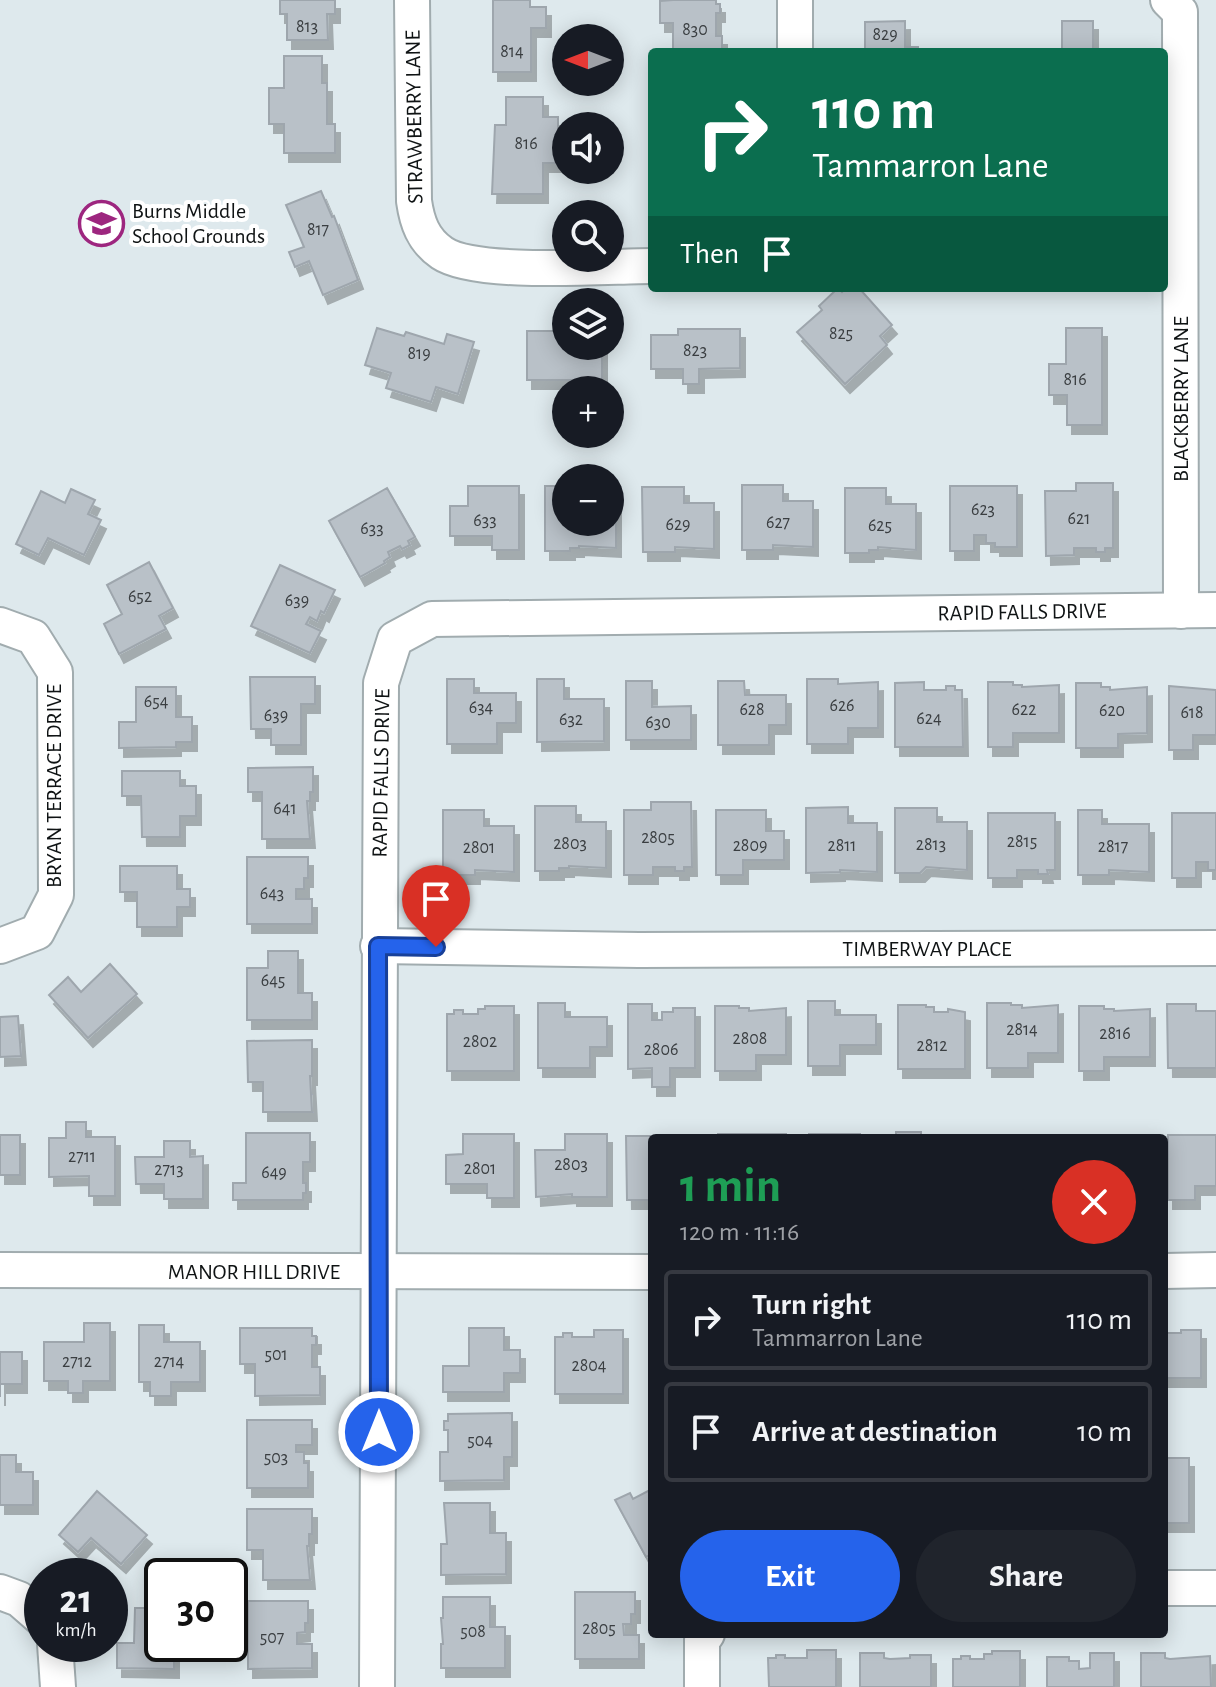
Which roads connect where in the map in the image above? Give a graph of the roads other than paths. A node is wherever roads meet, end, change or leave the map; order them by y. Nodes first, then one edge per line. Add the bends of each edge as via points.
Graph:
1 (412, 0) edge
2 (795, 0) edge
3 (1168, 0) edge
4 (795, 48) edge
5 (648, 266) edge
6 (1216, 610) edge
7 (1181, 611) junction
8 (0, 625) edge
9 (0, 946) edge
10 (378, 946) junction
11 (1216, 948) edge
12 (0, 1270) edge
13 (1216, 1270) edge
14 (1168, 1271) edge
15 (379, 1272) junction
16 (648, 1272) edge
17 (1168, 1588) edge
18 (1216, 1588) edge
19 (0, 1592) edge
20 (24, 1603) edge
21 (704, 1638) edge
22 (56, 1662) edge
23 (58, 1687) edge
24 (377, 1687) edge
25 (702, 1687) edge

1 - 5 street, STRAWBERRY LANE via 414,201 421,232 443,254 493,267
2 - 4 street
3 - 7 street, BLACKBERRY LANE via 1180,12
6 - 7 street, RAPID FALLS DRIVE
7 - 10 street, RAPID FALLS DRIVE via 432,619 395,639 381,683
8 - 9 street, BRYAN TERRACE DRIVE via 33,637 55,672 56,879 56,895 37,932
10 - 11 street, TIMBERWAY PLACE
10 - 15 street, RAPID FALLS DRIVE
12 - 15 street, MANOR HILL DRIVE
13 - 14 street
15 - 16 street, MANOR HILL DRIVE
15 - 24 street, RAPID FALLS DRIVE
17 - 18 street
19 - 20 street
21 - 25 street
22 - 23 street

